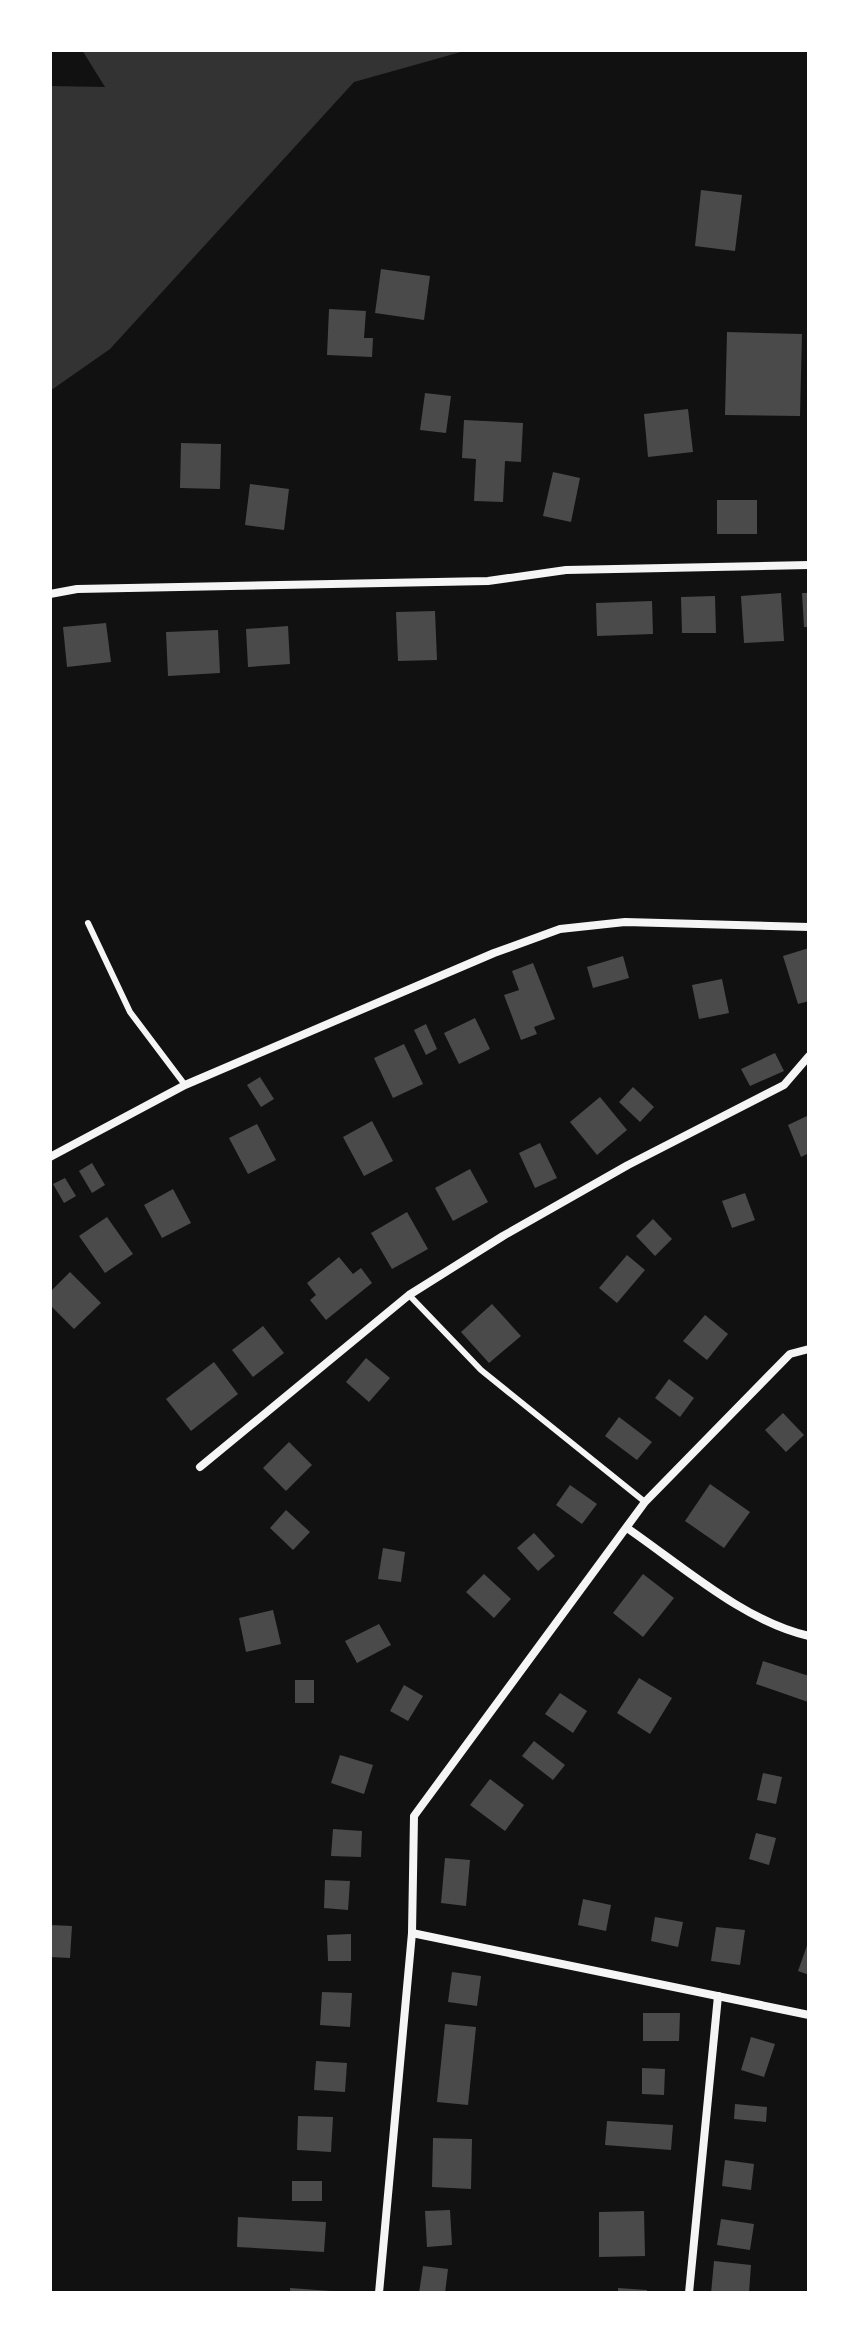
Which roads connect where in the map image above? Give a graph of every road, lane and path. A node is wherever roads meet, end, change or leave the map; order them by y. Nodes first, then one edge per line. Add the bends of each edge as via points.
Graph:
1 (809, 565) edge
2 (50, 594) edge
3 (88, 923) dead end
4 (809, 927) edge
5 (809, 1056) edge
6 (185, 1085) junction
7 (50, 1157) edge
8 (409, 1295) junction
9 (809, 1349) edge
10 (200, 1467) dead end
11 (645, 1502) junction
12 (627, 1528) junction
13 (809, 1636) edge
14 (412, 1933) junction
15 (718, 1996) junction
16 (809, 2015) edge
17 (379, 2293) edge
18 (689, 2293) edge

1 - 2 street via 566,570 488,581 77,589
3 - 6 lane via 130,1012
4 - 6 street via 625,922 560,929
5 - 8 street via 784,1085 628,1165
6 - 7 street
8 - 10 street
8 - 11 lane via 481,1370
9 - 11 street via 790,1354
11 - 12 street
12 - 13 street via 752,1615
12 - 14 street via 414,1816
14 - 15 street
14 - 17 street
15 - 16 street
15 - 18 street

